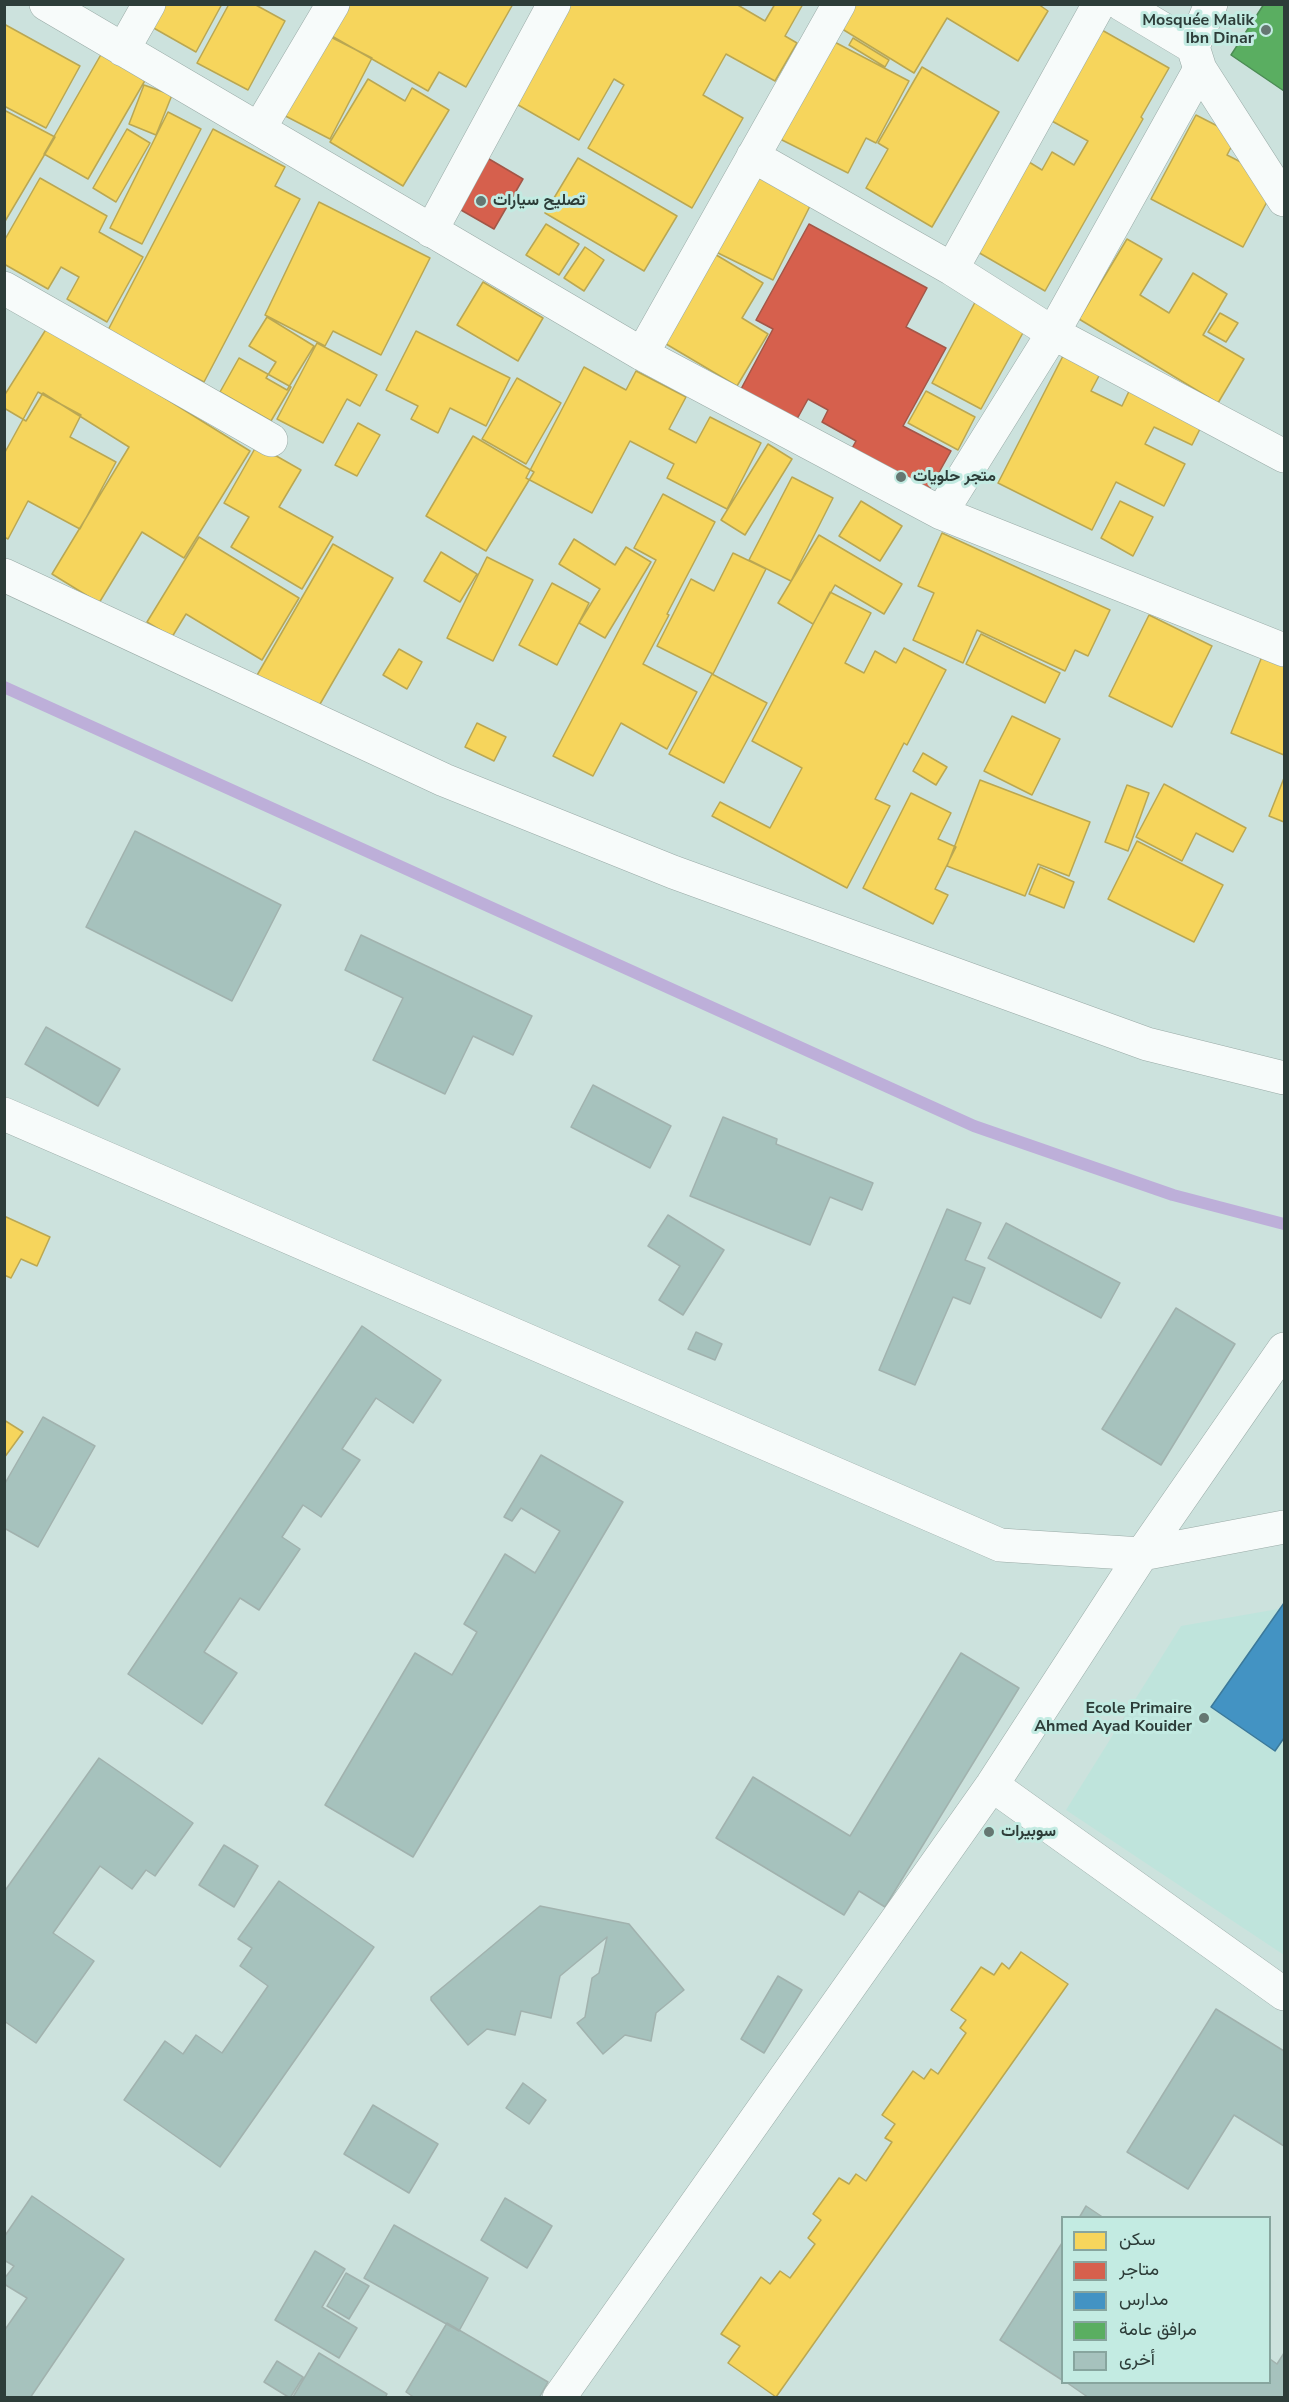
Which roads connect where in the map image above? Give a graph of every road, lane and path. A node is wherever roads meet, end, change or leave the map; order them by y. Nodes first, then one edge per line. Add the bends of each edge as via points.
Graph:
1 (46, 4) edge
2 (148, 4) edge
3 (333, 4) edge
4 (554, 4) edge
5 (839, 4) edge
6 (1099, 4) edge
7 (1121, 4) edge
8 (1211, 4) edge
9 (123, 50) junction
10 (1196, 58) junction
11 (259, 129) junction
12 (753, 156) junction
13 (1284, 200) edge
14 (431, 231) junction
15 (952, 269) junction
16 (4, 288) edge
17 (1053, 333) junction
18 (642, 354) junction
19 (271, 440) dead end
20 (1284, 456) edge
21 (941, 513) junction
22 (4, 575) edge
23 (1284, 650) edge
24 (1284, 1078) edge
25 (4, 1114) edge
26 (1284, 1349) edge
27 (1284, 1527) edge
28 (1142, 1554) junction
29 (992, 1785) junction
30 (1284, 1994) edge
31 (559, 2397) edge

1 - 9 street
2 - 9 street
3 - 11 street
4 - 14 street
5 - 12 street
6 - 15 street
7 - 10 street
8 - 10 street
9 - 11 street
10 - 13 street
10 - 17 street
11 - 14 street
12 - 15 street
12 - 18 street
14 - 18 street
15 - 17 street
16 - 19 street
17 - 20 street
17 - 21 street
18 - 21 street
21 - 23 street
22 - 24 street via 444,780 673,872 1147,1044
25 - 28 street via 1000,1545
26 - 28 street
27 - 28 street
28 - 29 street
29 - 30 street
29 - 31 street

